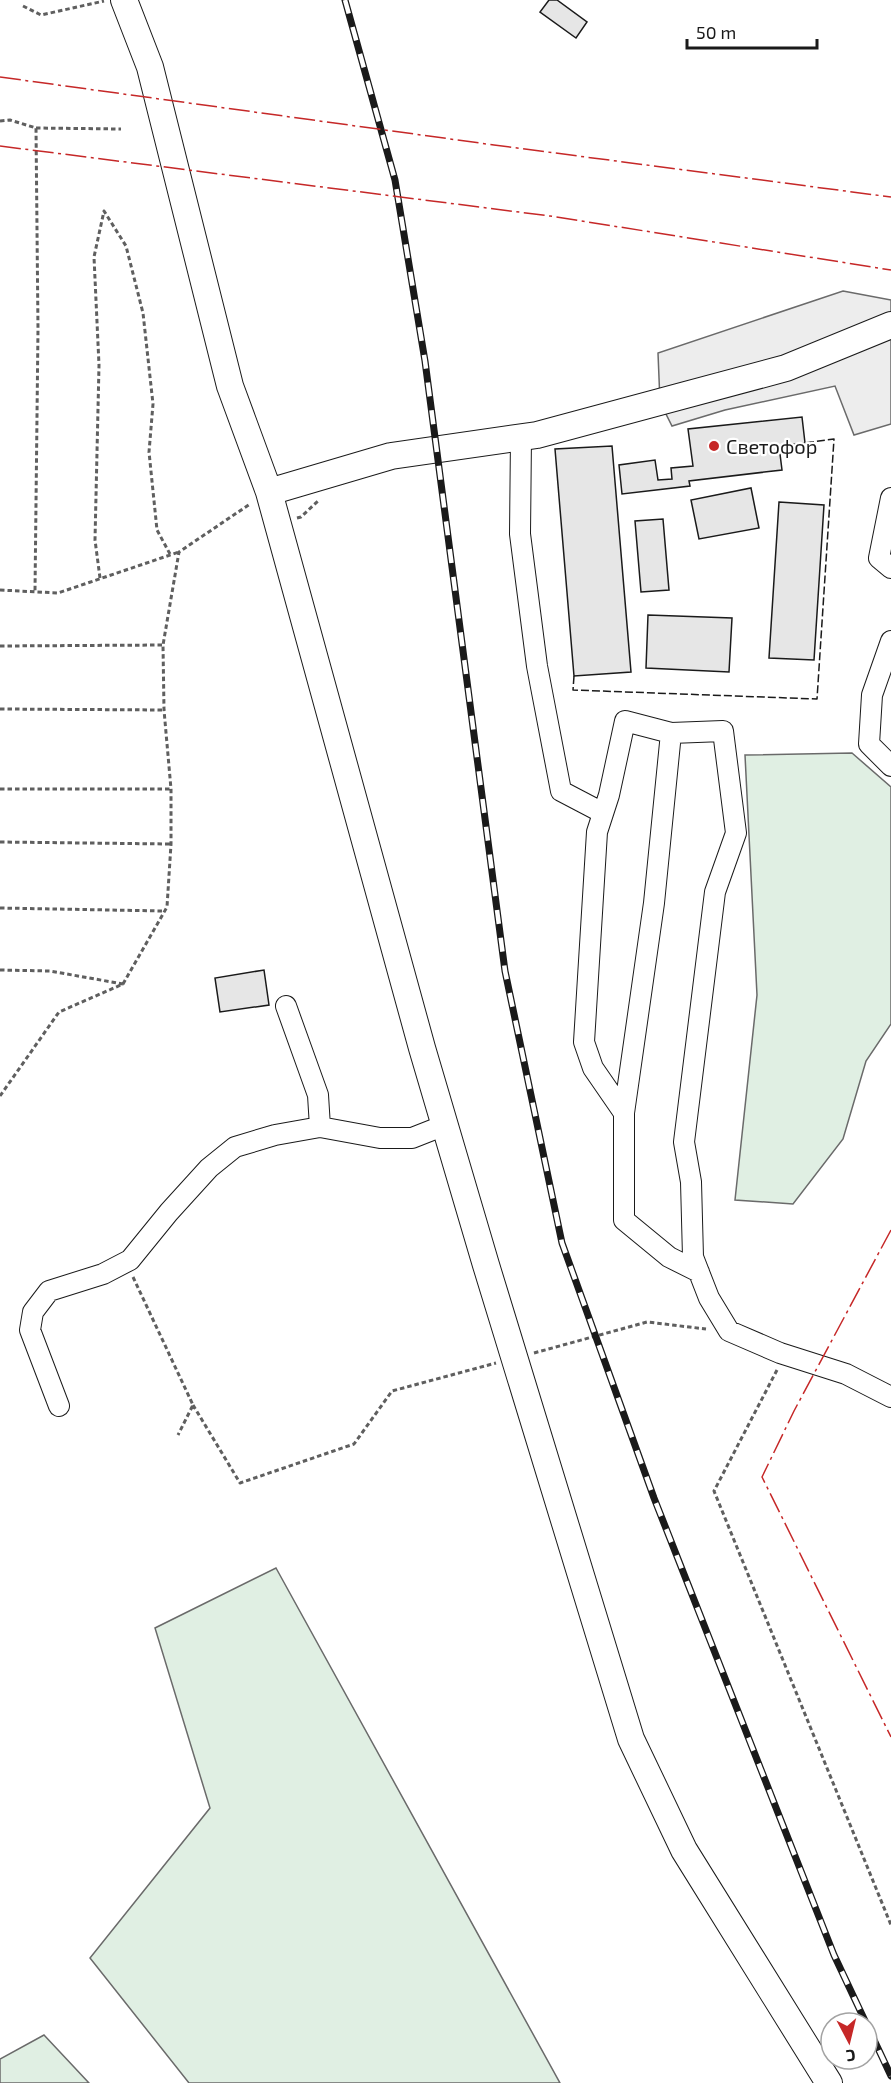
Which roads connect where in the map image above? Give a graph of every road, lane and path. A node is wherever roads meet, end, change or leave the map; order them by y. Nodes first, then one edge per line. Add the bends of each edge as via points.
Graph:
1 (109, 0) edge
2 (124, 0) edge
3 (23, 6) dead end
4 (0, 121) edge
5 (36, 128) junction
6 (121, 129) dead end
7 (891, 325) edge
8 (521, 437) junction
9 (269, 492) junction
10 (891, 498) edge
11 (179, 552) junction
12 (170, 555) junction
13 (891, 568) edge
14 (100, 578) junction
15 (0, 590) edge
16 (36, 591) junction
17 (891, 641) edge
18 (163, 645) junction
19 (0, 646) edge
20 (0, 709) edge
21 (164, 710) junction
22 (671, 733) junction
23 (891, 766) edge
24 (0, 789) edge
25 (171, 789) junction
26 (603, 813) junction
27 (0, 842) edge
28 (171, 844) junction
29 (0, 908) edge
30 (164, 911) junction
31 (0, 970) edge
32 (123, 984) junction
33 (286, 1006) dead end
34 (0, 1096) edge
35 (624, 1113) junction
36 (445, 1125) junction
37 (321, 1127) junction
38 (126, 1262) junction
39 (699, 1272) junction
40 (729, 1331) junction
41 (785, 1355) junction
42 (514, 1358) junction
43 (891, 1397) edge
44 (193, 1405) junction
45 (58, 1406) dead end
46 (178, 1435) dead end
47 (891, 1925) edge
48 (829, 2083) edge

1 - 3 path via 41,15
2 - 9 main road via 150,67 230,386
4 - 5 path
5 - 6 path
5 - 16 path
7 - 8 main road via 786,368
8 - 9 main road via 391,456
8 - 26 lane via 520,534 537,666 561,791
9 - 11 path
9 - 36 main road
10 - 13 lane via 879,558
11 - 12 path
11 - 18 path
12 - 14 path
12 - 14 path via 157,530 149,452 153,404 143,313 126,246 104,211 94,257 99,365 95,540
14 - 16 path via 58,593
15 - 16 path
17 - 23 lane via 872,695 869,744
18 - 19 path
18 - 21 path
20 - 21 path
21 - 25 path
22 - 26 lane via 625,721
22 - 35 lane via 654,903
22 - 39 lane via 723,731 736,833 715,892 684,1142 692,1182 693,1257
24 - 25 path
25 - 28 path
26 - 35 lane via 597,832 584,1042 593,1068
27 - 28 path
28 - 30 path
29 - 30 path
30 - 32 path
31 - 32 path via 50,971
32 - 34 path via 59,1012
33 - 37 lane via 318,1095
35 - 39 lane via 624,1220 669,1257
36 - 37 lane via 412,1138 380,1138
36 - 42 main road
37 - 38 lane via 235,1147 208,1168
38 - 44 path
38 - 45 lane via 103,1274 49,1291 33,1312 30,1330
39 - 40 lane
40 - 41 lane
40 - 42 path via 647,1322
41 - 43 lane via 846,1374
41 - 47 path via 714,1491
42 - 44 path via 392,1391 354,1444 240,1483
42 - 48 main road via 631,1740 684,1850
44 - 46 path

